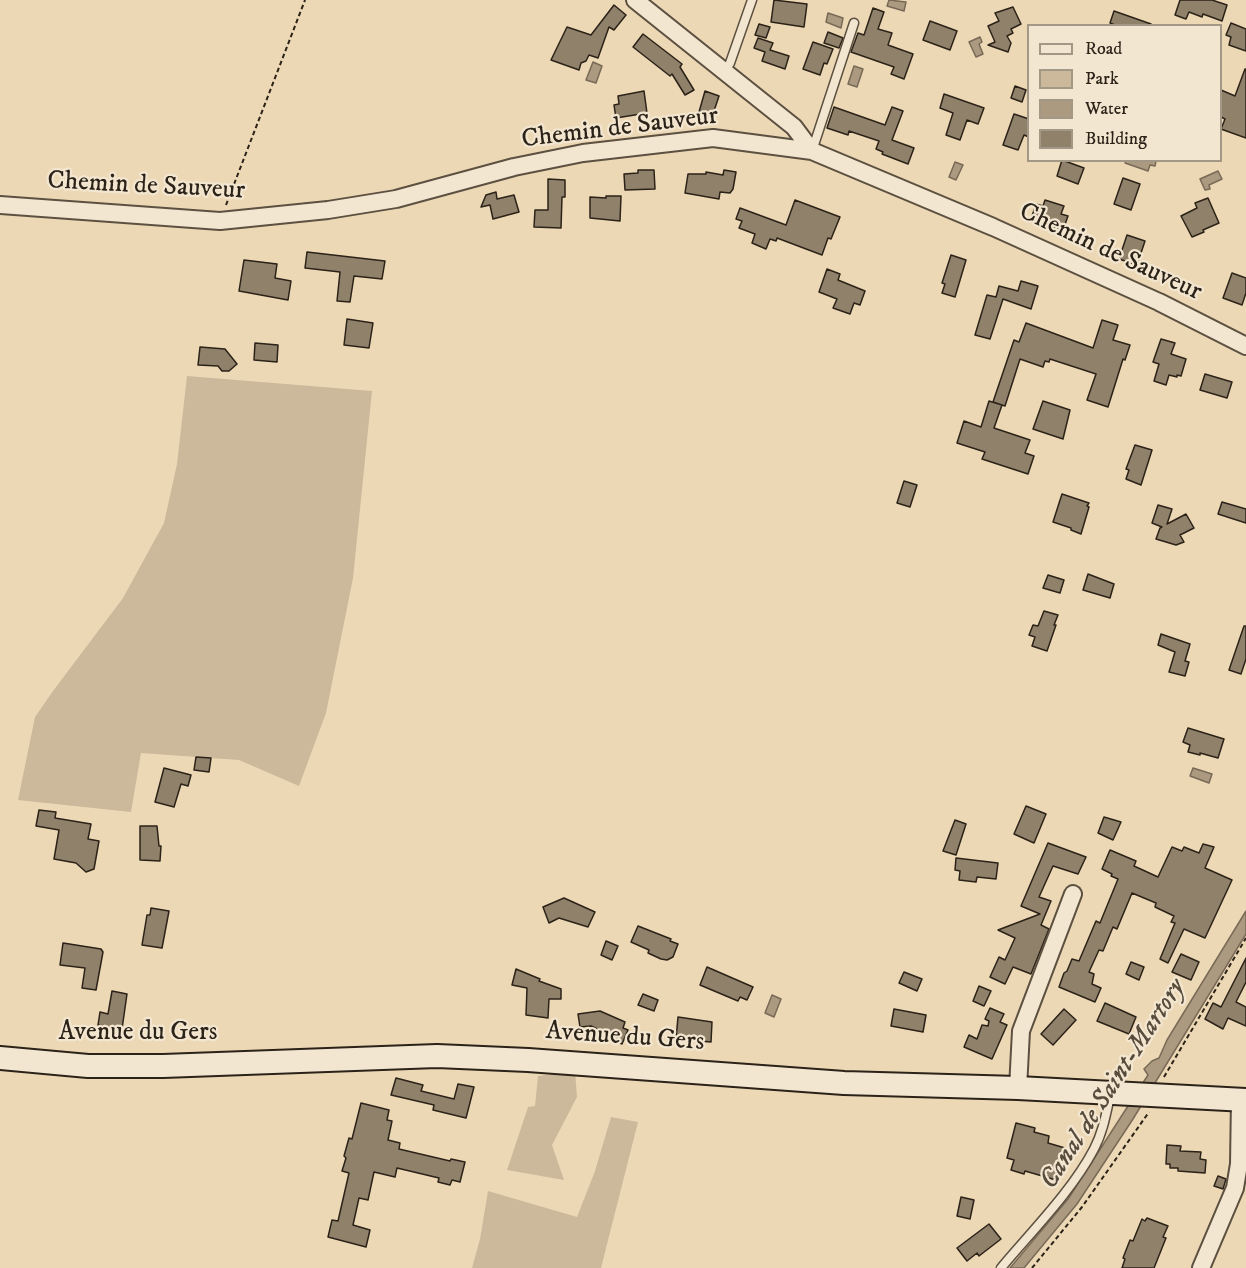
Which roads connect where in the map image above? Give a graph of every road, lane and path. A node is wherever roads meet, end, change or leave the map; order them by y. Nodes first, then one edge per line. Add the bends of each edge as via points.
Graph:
1 (305, 0) edge
2 (635, 0) edge
3 (752, 0) edge
4 (854, 23) dead end
5 (724, 72) junction
6 (812, 151) junction
7 (0, 205) edge
8 (220, 221) junction
9 (1246, 346) edge
10 (1072, 894) dead end
11 (0, 1058) edge
12 (1018, 1088) junction
13 (1110, 1092) junction
14 (1243, 1100) edge
15 (1000, 1268) edge
16 (1201, 1268) edge

1 - 8 path
2 - 5 street
3 - 5 lane
4 - 6 lane
5 - 6 street via 794,127
6 - 8 street, Chemin de Sauveur via 713,138 595,152 514,167 396,199
6 - 9 street, Chemin de Sauveur via 1055,255
7 - 8 street, Chemin de Sauveur
10 - 12 street via 1021,1030
11 - 12 main road, Avenue du Gers via 88,1066 163,1066 436,1056 844,1083
12 - 13 main road, Avenue du Gers
13 - 14 main road, Avenue du Gers
13 - 15 lane via 1095,1148 1062,1195
14 - 16 street via 1235,1188

